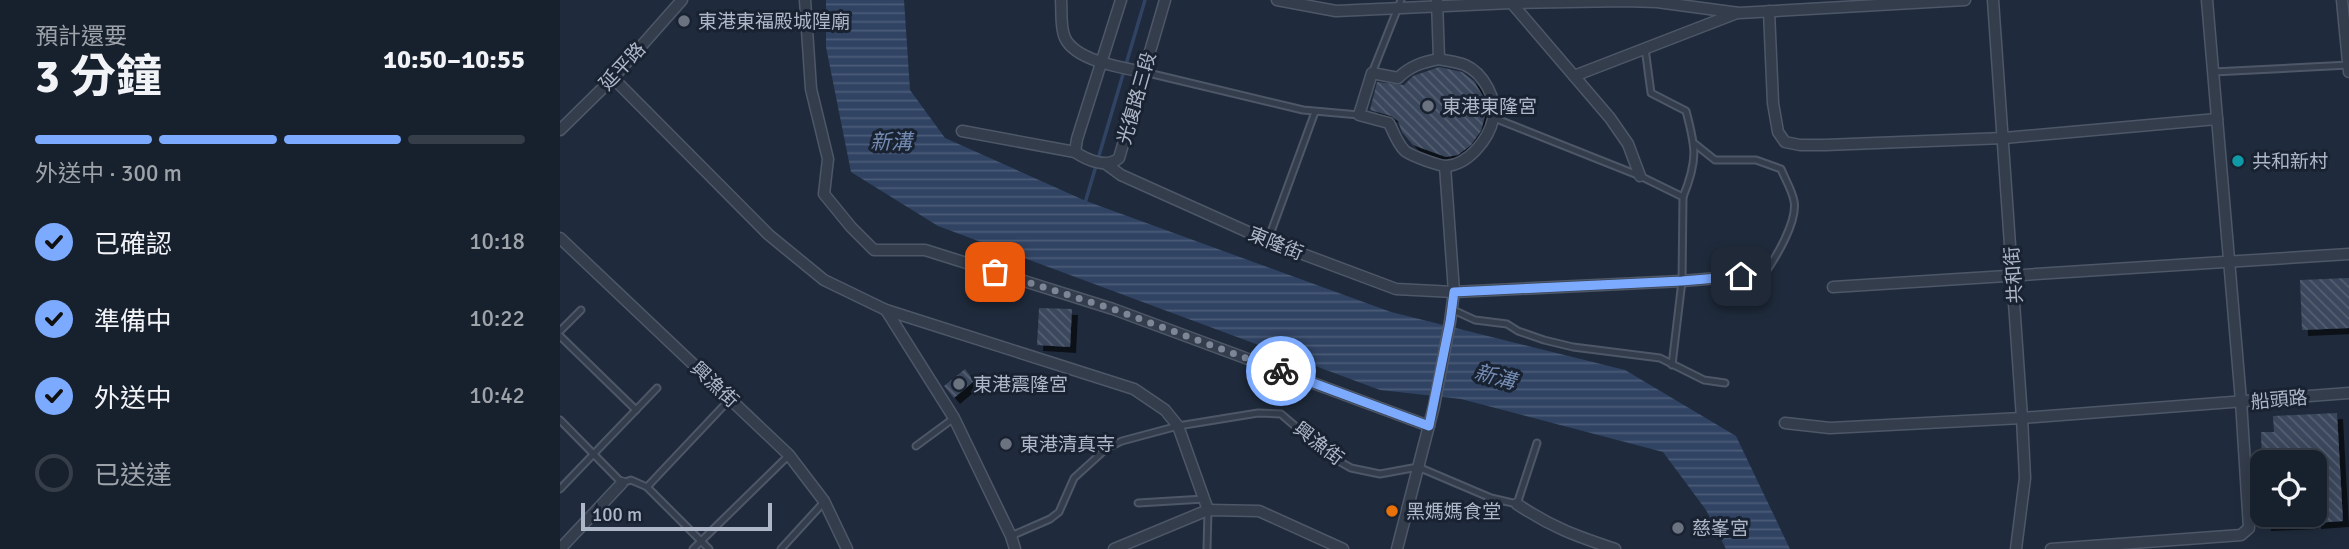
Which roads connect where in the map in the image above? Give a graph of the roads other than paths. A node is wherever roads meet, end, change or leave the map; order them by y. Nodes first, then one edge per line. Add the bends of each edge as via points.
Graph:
1 (682, 0) edge
2 (806, 0) edge
3 (1061, 0) edge
4 (1121, 0) edge
5 (1165, 0) edge
6 (1277, 0) edge
7 (1965, 0) edge
8 (1993, 0) edge
9 (2207, 0) edge
10 (2342, 0) edge
11 (1510, 1) edge
12 (1399, 4) edge
13 (1437, 4) edge
14 (1769, 11) junction
15 (1739, 13) junction
16 (1645, 48) junction
17 (1439, 59) junction
18 (1102, 63) junction
19 (2349, 65) edge
20 (1144, 72) junction
21 (2213, 72) junction
22 (2349, 72) edge
23 (1372, 73) junction
24 (1574, 75) junction
25 (613, 78) junction
26 (1315, 112) junction
27 (1359, 115) junction
28 (1494, 118) junction
29 (2217, 119) junction
30 (560, 130) edge
31 (962, 131) dead end
32 (2004, 138) junction
33 (1695, 144) junction
34 (1079, 154) junction
35 (1107, 164) junction
36 (1445, 166) junction
37 (1640, 176) junction
38 (1683, 197) junction
39 (560, 238) edge
40 (1268, 241) junction
41 (2349, 254) edge
42 (2230, 260) junction
43 (1741, 276) joint
44 (2013, 276) junction
45 (1682, 281) junction
46 (1833, 287) dead end
47 (1454, 292) junction
48 (1451, 309) junction
49 (581, 310) dead end
50 (886, 310) junction
51 (560, 331) edge
52 (560, 336) edge
53 (1672, 365) junction
54 (1725, 383) dead end
55 (657, 388) dead end
56 (2349, 393) edge
57 (730, 399) junction
58 (2242, 401) junction
59 (636, 410) junction
60 (954, 418) junction
61 (2022, 418) junction
62 (560, 420) edge
63 (1784, 423) dead end
64 (1178, 426) junction
65 (1429, 426) junction
66 (1537, 443) dead end
67 (916, 446) dead end
68 (789, 455) junction
69 (593, 456) junction
70 (1418, 467) junction
71 (622, 483) junction
72 (647, 487) junction
73 (560, 489) edge
74 (1204, 499) junction
75 (824, 501) junction
76 (1138, 503) dead end
77 (1517, 504) junction
78 (1208, 510) junction
79 (1011, 536) junction
80 (700, 541) junction
81 (560, 549) edge
82 (693, 549) edge
83 (709, 549) edge
84 (781, 549) edge
85 (847, 549) edge
86 (1015, 549) edge
87 (1114, 549) edge
88 (1206, 549) edge
89 (1343, 549) edge
90 (1397, 549) edge
91 (1615, 549) edge
92 (2016, 549) edge
93 (2051, 549) edge

1 - 25 street, 延平路
2 - 65 street via 811,89 828,159 824,194 874,250 925,250 1100,305
3 - 18 street via 1065,38 1073,48
4 - 18 street
5 - 20 street, 光復路三段
6 - 12 street via 1325,11
7 - 14 street
8 - 32 street, 共和街
9 - 21 street
10 - 19 street
11 - 13 street
11 - 15 street via 1657,2
11 - 24 street
12 - 13 street
12 - 23 lane
13 - 17 street
14 - 15 street
14 - 32 street via 1773,103 1778,132 1785,142 1825,145
15 - 16 street
16 - 24 street
16 - 33 lane via 1651,93 1686,111
17 - 23 street via 1420,63 1398,78
17 - 28 street via 1467,66 1484,81
18 - 20 street
18 - 34 street via 1077,139
19 - 21 lane
19 - 22 street
20 - 26 lane
20 - 35 street, 光復路三段 via 1119,158
21 - 29 street
23 - 27 street
24 - 37 street via 1628,144
25 - 30 street, 延平路
25 - 50 street via 769,235 824,280
26 - 27 lane
26 - 40 lane
27 - 36 street via 1389,123 1406,152
28 - 36 street via 1476,150
28 - 37 lane
29 - 32 street
29 - 42 street
31 - 34 street, 光復路三段
32 - 44 street, 共和街
33 - 38 lane via 1693,172
33 - 43 lane via 1715,160 1756,160 1781,169 1795,203 1785,242 1772,264 1765,273
34 - 35 street, 光復路三段
35 - 40 street, 東隆街 via 1121,175
36 - 47 street
37 - 38 lane
38 - 45 lane
39 - 57 street, 興漁街
40 - 47 street, 東隆街 via 1396,289
41 - 42 street
42 - 44 street
42 - 58 street
43 - 45 street, 東隆街
44 - 46 street
44 - 61 street, 共和街
45 - 47 street, 東隆街
45 - 53 lane
47 - 48 street
48 - 53 lane via 1544,340 1660,358
48 - 65 street
49 - 51 lane
50 - 60 street
50 - 64 street via 1134,389 1165,410
52 - 59 lane
53 - 54 lane via 1704,380
55 - 59 lane
56 - 58 street, 船頭路
57 - 68 street, 興漁街
57 - 72 lane
58 - 61 street
58 - 93 street, 船頭路 via 2249,528 2242,535
59 - 69 lane
60 - 67 lane
60 - 79 street
61 - 63 street via 1830,428
61 - 92 street, 共和街 via 2025,478
62 - 69 lane
64 - 70 lane, 興漁街 via 1258,413 1281,414 1351,468 1380,474
64 - 74 street
64 - 79 lane, 興漁街 via 1107,448 1074,478 1059,512
65 - 70 street
66 - 77 lane
68 - 75 street, 興漁街
68 - 80 lane
69 - 71 lane
69 - 73 lane
70 - 77 lane
70 - 90 street
71 - 72 lane via 631,480
71 - 81 street
72 - 80 lane
74 - 76 lane
74 - 78 street
75 - 84 lane
75 - 85 street, 興漁街
77 - 91 street via 1565,533
78 - 87 street
78 - 88 lane
78 - 89 street via 1259,511
79 - 86 street
80 - 82 lane
80 - 83 lane

